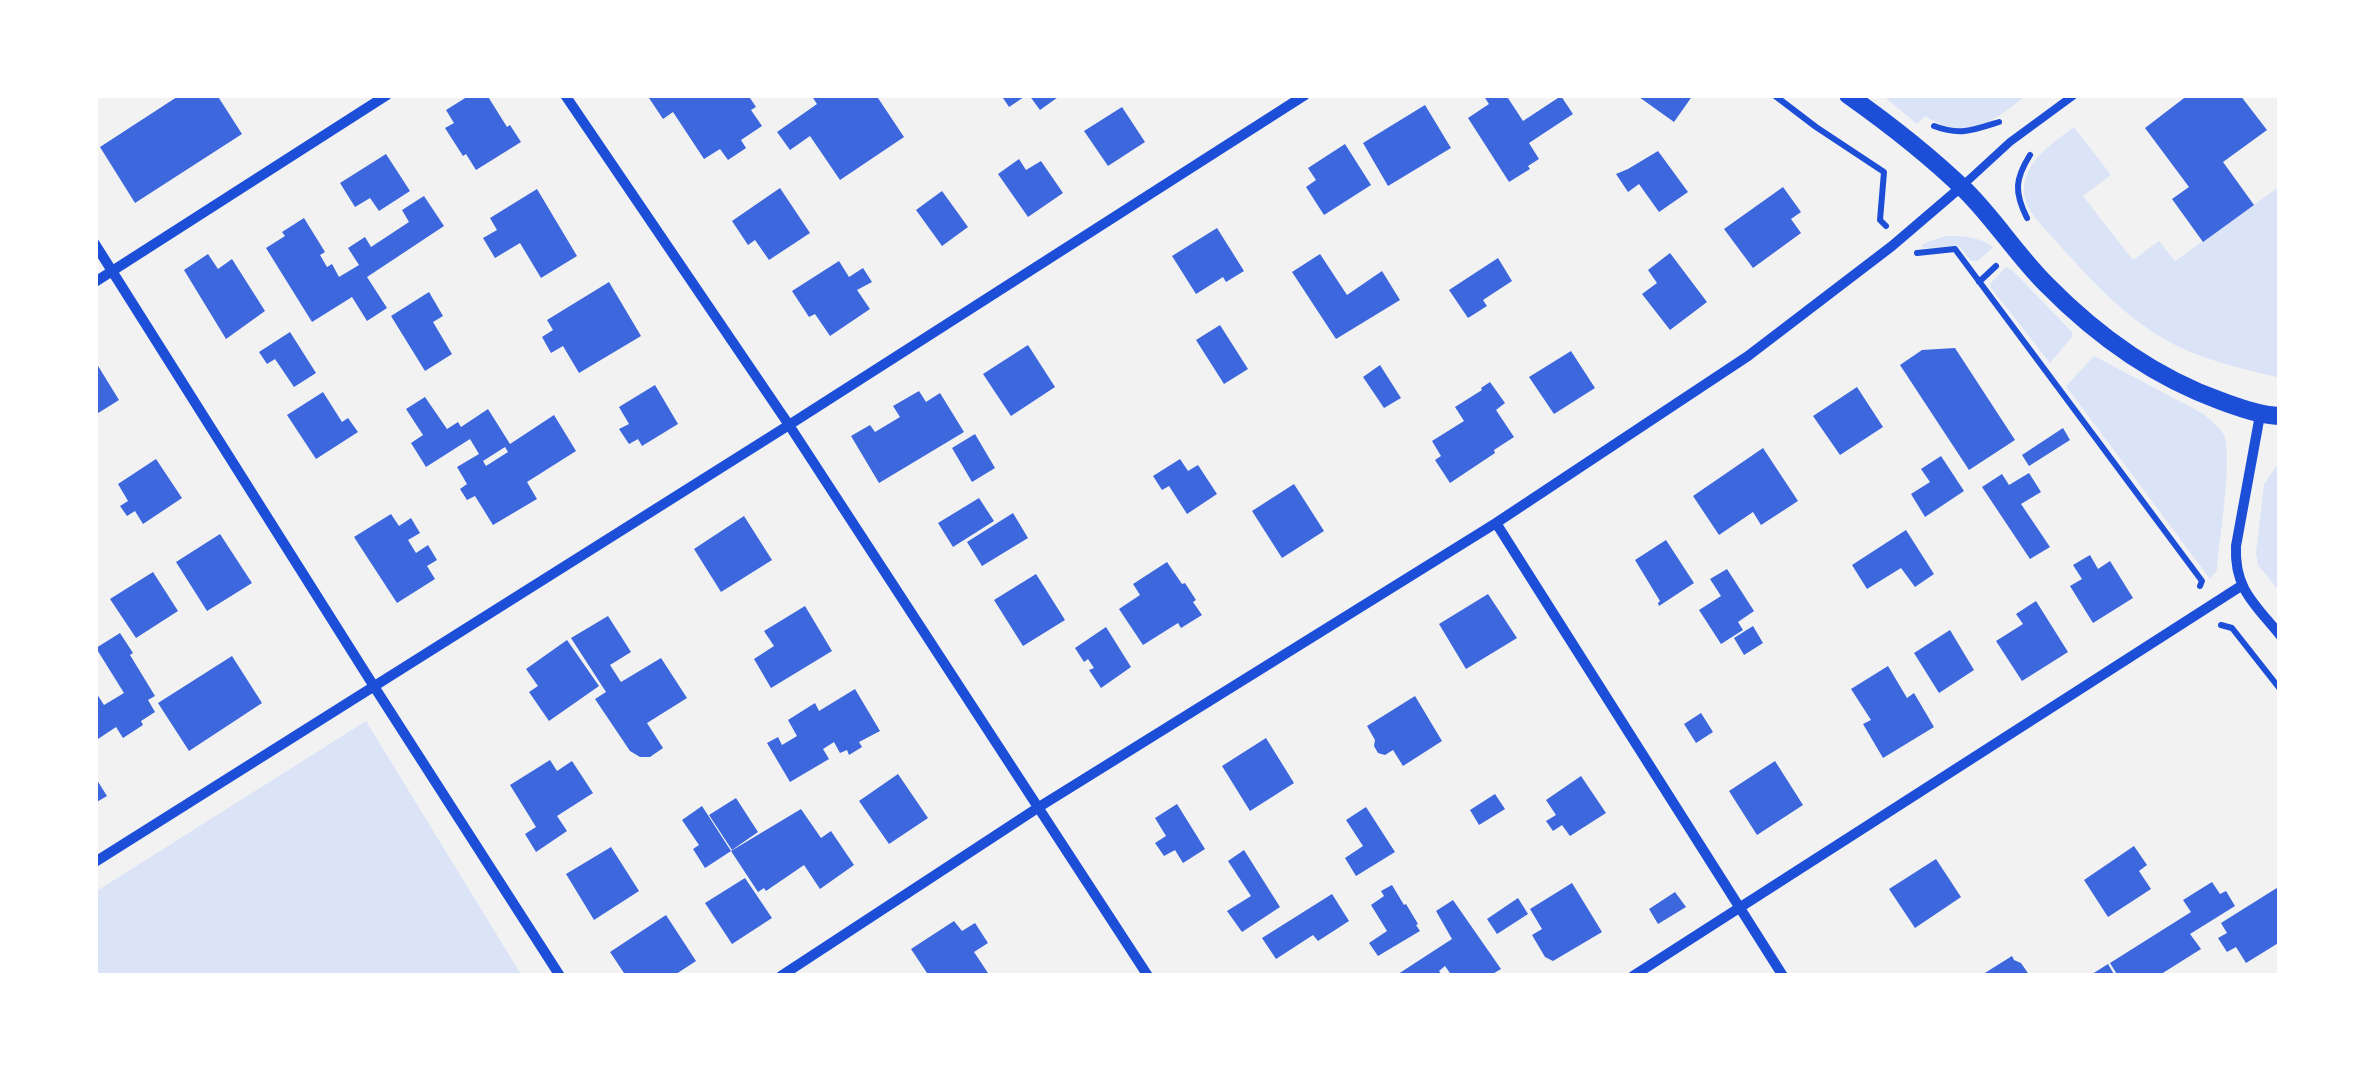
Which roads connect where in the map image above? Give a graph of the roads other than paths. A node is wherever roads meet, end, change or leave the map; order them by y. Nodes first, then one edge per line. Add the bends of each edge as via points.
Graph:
1 (387, 95) edge
2 (566, 95) edge
3 (1305, 95) edge
4 (1848, 95) edge
5 (2074, 95) edge
6 (1962, 187) junction
7 (95, 244) edge
8 (112, 271) junction
9 (95, 282) edge
10 (2260, 415) junction
11 (2280, 416) edge
12 (789, 426) junction
13 (1496, 523) junction
14 (2241, 586) junction
15 (2280, 635) edge
16 (374, 688) junction
17 (1039, 806) junction
18 (95, 862) edge
19 (1738, 908) junction
20 (560, 976) edge
21 (781, 976) edge
22 (1148, 976) edge
23 (1633, 976) edge
24 (1783, 976) edge

1 - 8 street
2 - 12 street
3 - 12 street
4 - 6 street
5 - 6 lane
6 - 10 street via 2094,330 2148,368
6 - 13 street via 1748,356
7 - 8 street
8 - 9 street
8 - 16 street
10 - 11 street
10 - 14 street via 2236,546
12 - 16 street
12 - 17 street
13 - 17 street
13 - 19 street
14 - 15 street
14 - 19 street
16 - 18 street
16 - 20 street
17 - 21 street
17 - 22 street
19 - 23 street
19 - 24 street

